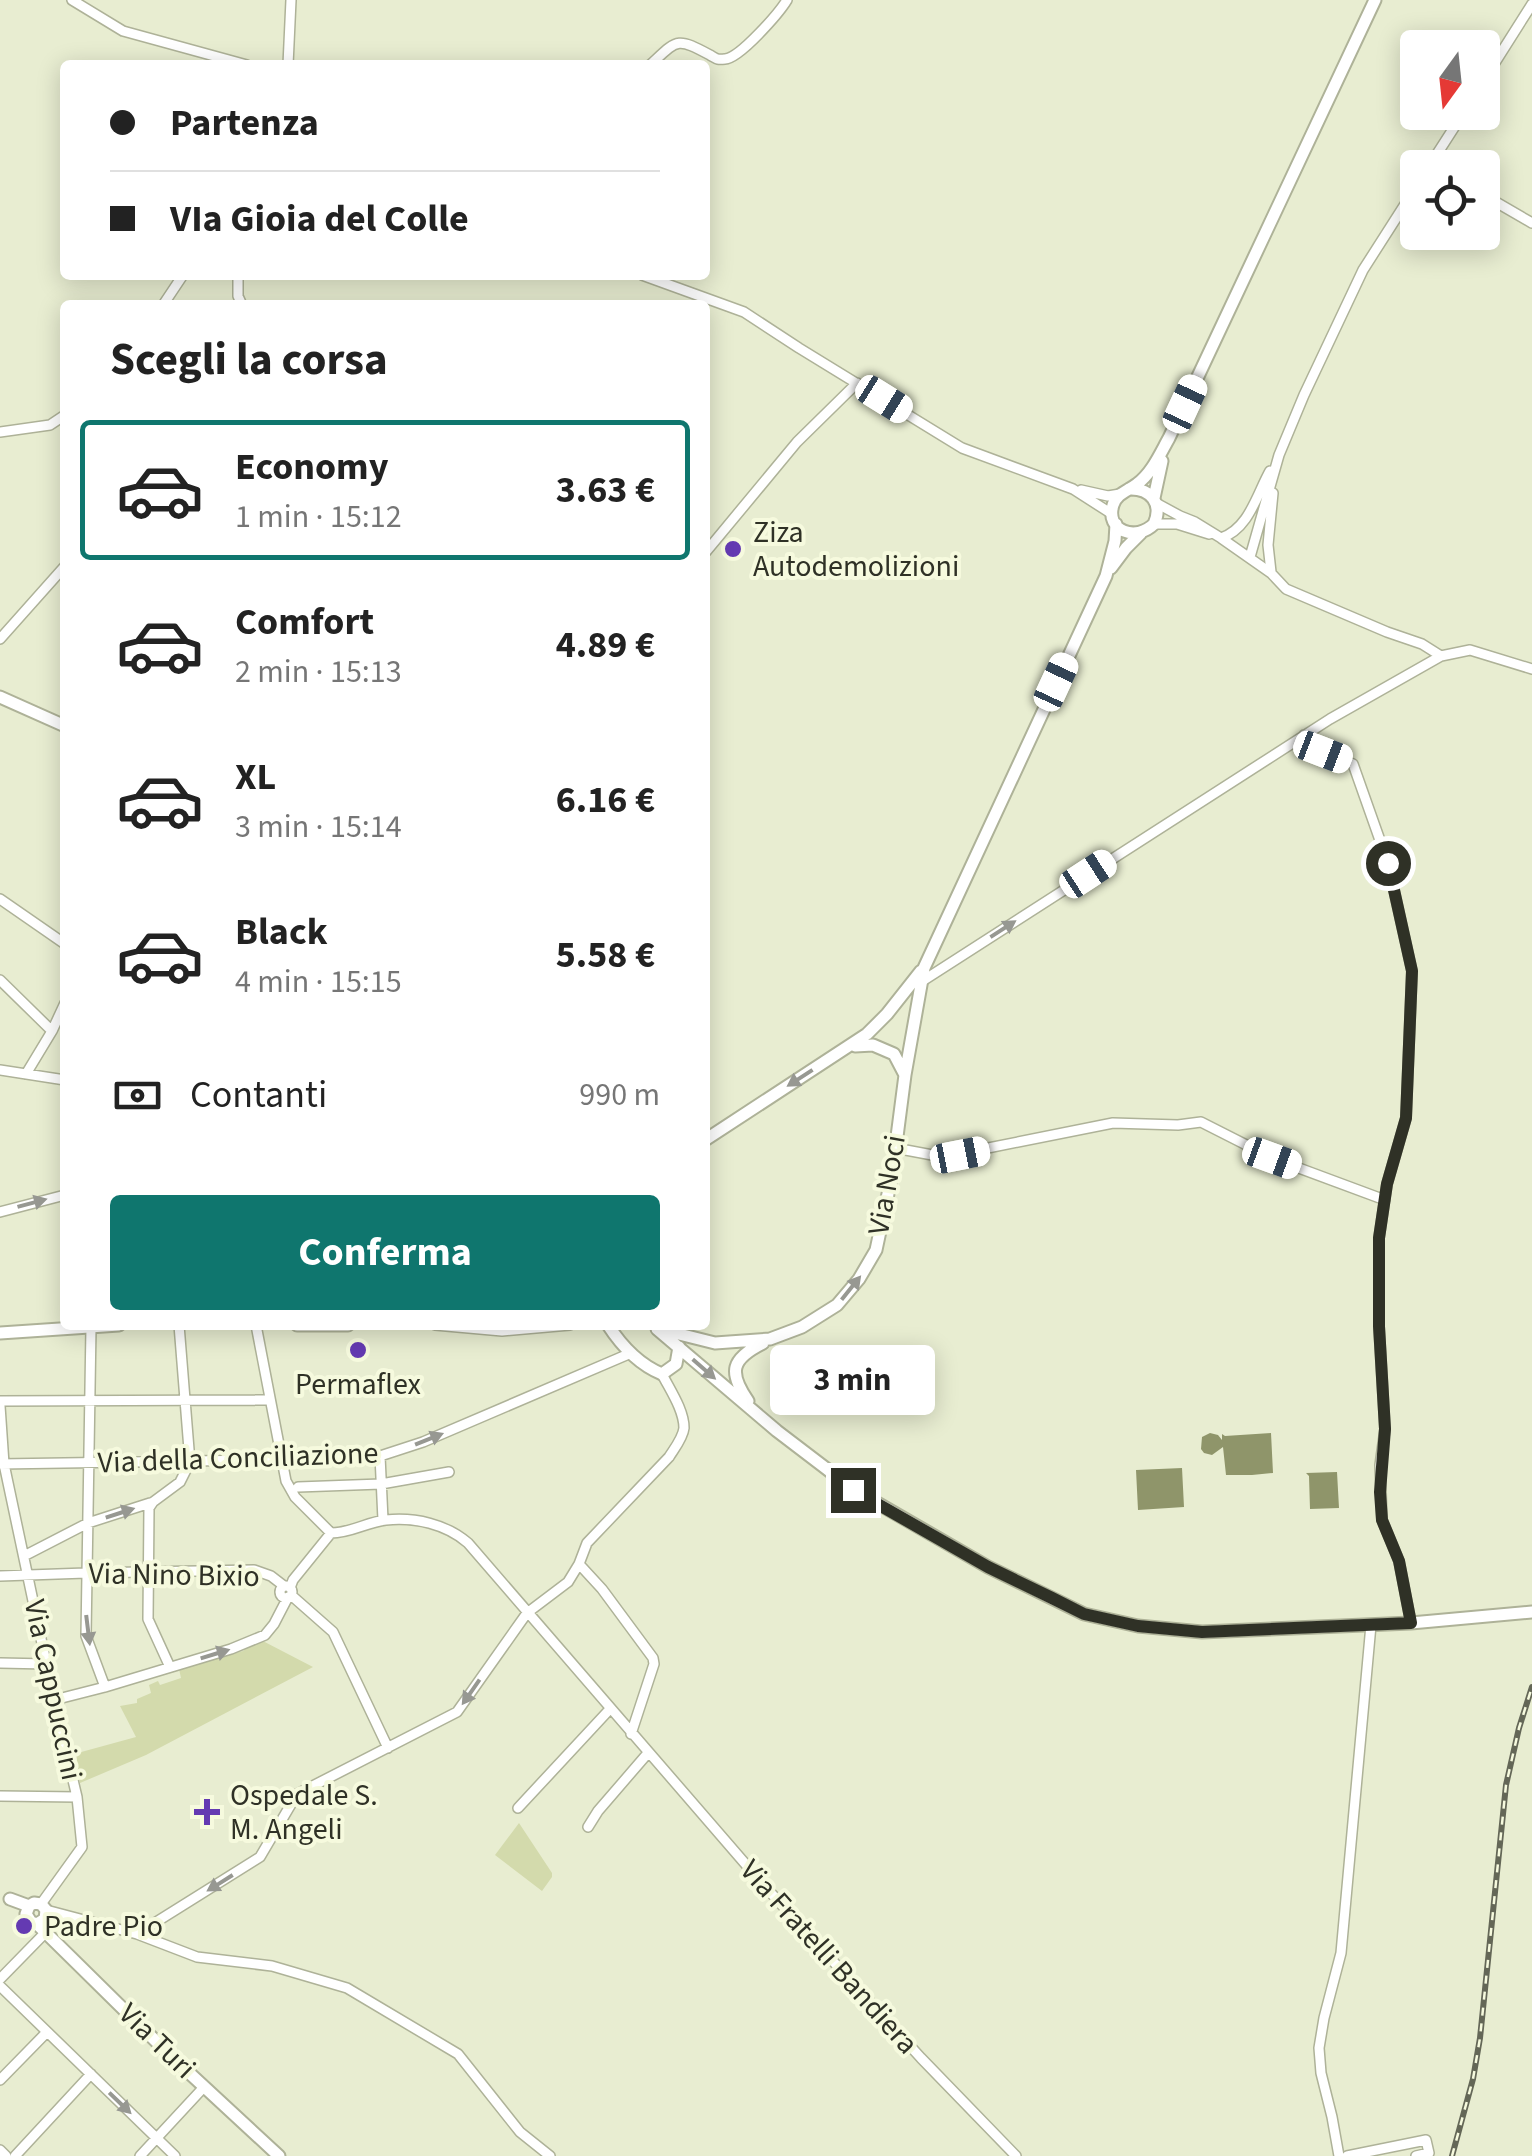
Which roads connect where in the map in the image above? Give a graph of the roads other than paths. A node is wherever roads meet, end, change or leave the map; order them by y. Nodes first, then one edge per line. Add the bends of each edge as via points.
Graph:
1 (72, 0) edge
2 (292, 0) edge
3 (787, 0) edge
4 (1375, 0) edge
5 (1532, 4) edge
6 (1500, 55) edge
7 (229, 60) edge
8 (288, 60) edge
9 (655, 60) edge
10 (1500, 204) edge
11 (1400, 212) edge
12 (1532, 223) edge
13 (658, 280) edge
14 (857, 382) junction
15 (60, 419) edge
16 (0, 432) edge
17 (1170, 438) junction
18 (1279, 455) junction
19 (1073, 489) junction
20 (1124, 492) junction
21 (1155, 500) junction
22 (1114, 519) junction
23 (1154, 524) junction
24 (1140, 534) junction
25 (1222, 538) junction
26 (710, 548) edge
27 (1250, 558) junction
28 (60, 572) edge
29 (1271, 573) junction
30 (1106, 576) junction
31 (0, 639) edge
32 (1440, 656) junction
33 (1532, 670) edge
34 (0, 697) edge
35 (60, 724) edge
36 (1304, 736) junction
37 (0, 898) edge
38 (60, 940) edge
39 (924, 968) junction
40 (0, 980) edge
41 (921, 982) junction
42 (60, 1016) edge
43 (52, 1031) junction
44 (846, 1049) junction
45 (0, 1070) edge
46 (26, 1074) junction
47 (905, 1076) junction
48 (60, 1079) edge
49 (710, 1137) edge
50 (896, 1148) junction
51 (60, 1196) edge
52 (1384, 1200) junction
53 (0, 1212) edge
54 (60, 1329) edge
55 (92, 1330) edge
56 (180, 1330) edge
57 (257, 1330) edge
58 (612, 1330) edge
59 (660, 1330) edge
60 (668, 1330) edge
61 (0, 1333) edge
62 (770, 1339) junction
63 (679, 1347) junction
64 (631, 1352) junction
65 (662, 1374) junction
66 (270, 1400) junction
67 (90, 1401) junction
68 (186, 1402) junction
69 (0, 1404) edge
70 (756, 1413) junction
71 (380, 1456) junction
72 (283, 1460) junction
73 (190, 1462) junction
74 (90, 1463) junction
75 (2, 1464) edge
76 (449, 1472) dead end
77 (381, 1484) junction
78 (298, 1487) dead end
79 (153, 1502) junction
80 (383, 1520) junction
81 (88, 1523) junction
82 (332, 1532) junction
83 (24, 1556) junction
84 (579, 1564) junction
85 (86, 1572) junction
86 (150, 1572) junction
87 (0, 1576) edge
88 (28, 1576) junction
89 (288, 1591) junction
90 (527, 1612) junction
91 (1532, 1612) edge
92 (1411, 1623) junction
93 (1371, 1625) junction
94 (0, 1664) edge
95 (47, 1664) junction
96 (170, 1668) junction
97 (105, 1687) junction
98 (54, 1700) junction
99 (610, 1709) junction
100 (631, 1734) junction
101 (388, 1748) junction
102 (648, 1753) junction
103 (0, 1796) edge
104 (77, 1797) junction
105 (518, 1808) dead end
106 (588, 1827) dead end
107 (0, 1889) edge
108 (38, 1916) junction
109 (137, 1934) junction
110 (0, 1983) edge
111 (47, 2032) junction
112 (91, 2074) junction
113 (0, 2080) edge
114 (204, 2087) junction
115 (157, 2138) junction
116 (0, 2150) edge
117 (273, 2154) edge
118 (6, 2156) edge
119 (14, 2156) edge
120 (140, 2156) edge
121 (174, 2156) edge
122 (550, 2156) edge
123 (1016, 2156) edge
124 (1339, 2156) edge
125 (1347, 2156) edge
126 (1416, 2156) edge

1 - 7 street via 123,31
2 - 8 street
3 - 9 street via 732,58 720,60 686,42 672,44
4 - 17 main road
5 - 6 street
10 - 12 street
11 - 18 street via 1363,270
13 - 14 street via 744,312
14 - 19 street via 962,448
14 - 26 street
15 - 16 street
17 - 20 main road via 1141,481
17 - 21 main road
18 - 25 street via 1243,524
18 - 27 street
18 - 29 street via 1269,526
19 - 20 street
19 - 22 street
20 - 21 main road via 1146,491
20 - 22 main road via 1114,503
21 - 23 main road
21 - 25 street
22 - 24 main road
22 - 30 main road
23 - 24 main road
23 - 25 street
24 - 30 main road
25 - 27 street
27 - 29 street
28 - 31 street
29 - 32 street via 1286,589
30 - 39 main road
32 - 33 street via 1470,650
32 - 36 street
34 - 35 main road
41 -> 36 street
36 - 52 street via 1352,764 1388,863 1412,971 1406,1118
37 - 38 street
39 - 41 main road, Via Noci
39 - 44 main road via 887,1014
40 - 43 street
41 - 47 main road, Via Noci
42 - 43 street
43 - 46 street
44 - 47 main road via 882,1048 894,1054
44 -> 49 main road
45 - 46 street
46 - 48 street
47 - 50 main road, Via Noci
50 - 52 street via 943,1156 1113,1123 1202,1122 1272,1158
62 -> 50 main road, Via Noci via 836,1305 859,1279 876,1250
53 -> 51 street
52 - 92 street via 1380,1492
54 - 61 main road
55 - 67 street
56 - 68 street
57 - 66 street
58 - 64 main road
59 - 63 main road
60 - 62 main road, Via Noci via 715,1343
62 - 70 main road via 748,1350 734,1374
63 - 65 main road via 676,1364
63 -> 70 main road
64 - 65 main road
71 -> 64 street, Via della Conciliazione
65 - 84 street via 678,1405 680,1440 587,1543
66 - 68 street
66 - 72 street
67 - 68 street
67 - 69 street
67 - 74 street
68 - 73 street
69 - 75 street, Via Cappuccini
70 - 93 main road via 853,1490 1084,1614 1202,1632
71 - 72 street, Via della Conciliazione
71 - 77 street
72 - 73 street, Via della Conciliazione
72 - 82 street via 294,1497
73 - 74 street, Via della Conciliazione
73 - 79 street via 180,1482
74 - 75 street, Via della Conciliazione
74 - 81 street
75 - 83 street, Via Cappuccini
76 - 77 street
77 - 78 street
77 - 80 street
81 -> 79 street
79 - 86 street
80 - 82 street, Via Fratelli Bandiera
80 - 90 street, Via Fratelli Bandiera via 454,1530
81 - 83 street
81 - 85 street
82 - 89 street
83 - 88 street, Via Cappuccini
84 - 90 street via 568,1582
84 - 100 street via 654,1664
85 - 86 street, Via Nino Bixio
85 - 88 street, Via Nino Bixio
85 -> 97 street via 86,1636
86 - 89 street, Via Nino Bixio via 254,1570
86 - 96 street via 148,1619
87 - 88 street, Via Nino Bixio
88 - 95 street, Via Cappuccini
96 -> 89 street via 265,1634
89 - 101 street via 333,1632
90 - 99 street, Via Fratelli Bandiera
90 -> 101 street via 457,1712
91 - 92 main road
92 - 93 main road
93 - 124 street via 1341,1953 1319,2048
94 - 95 street
95 - 98 street, Via Cappuccini
96 - 97 street
97 - 98 street
98 - 104 street, Via Cappuccini
99 - 100 street, Via Fratelli Bandiera
99 - 105 street
100 - 102 street, Via Fratelli Bandiera
101 -> 109 street via 297,1794 260,1857
102 - 106 street
102 - 123 street, Via Fratelli Bandiera
103 - 104 street
104 - 108 street, Via Cappuccini via 82,1846
107 - 108 main road, Via Turi
108 - 109 street
108 - 110 street, Via Cappuccini
108 - 114 main road, Via Turi
109 - 122 street via 197,1957 272,1966 348,1988 458,2054 520,2132
110 - 111 street
111 - 112 street
111 - 113 street
112 -> 115 street
112 - 119 street
114 - 115 street
114 - 117 main road, Via Turi
115 - 120 street
115 - 121 street
116 - 118 street
125 - 126 street via 1426,2140 1429,2154

